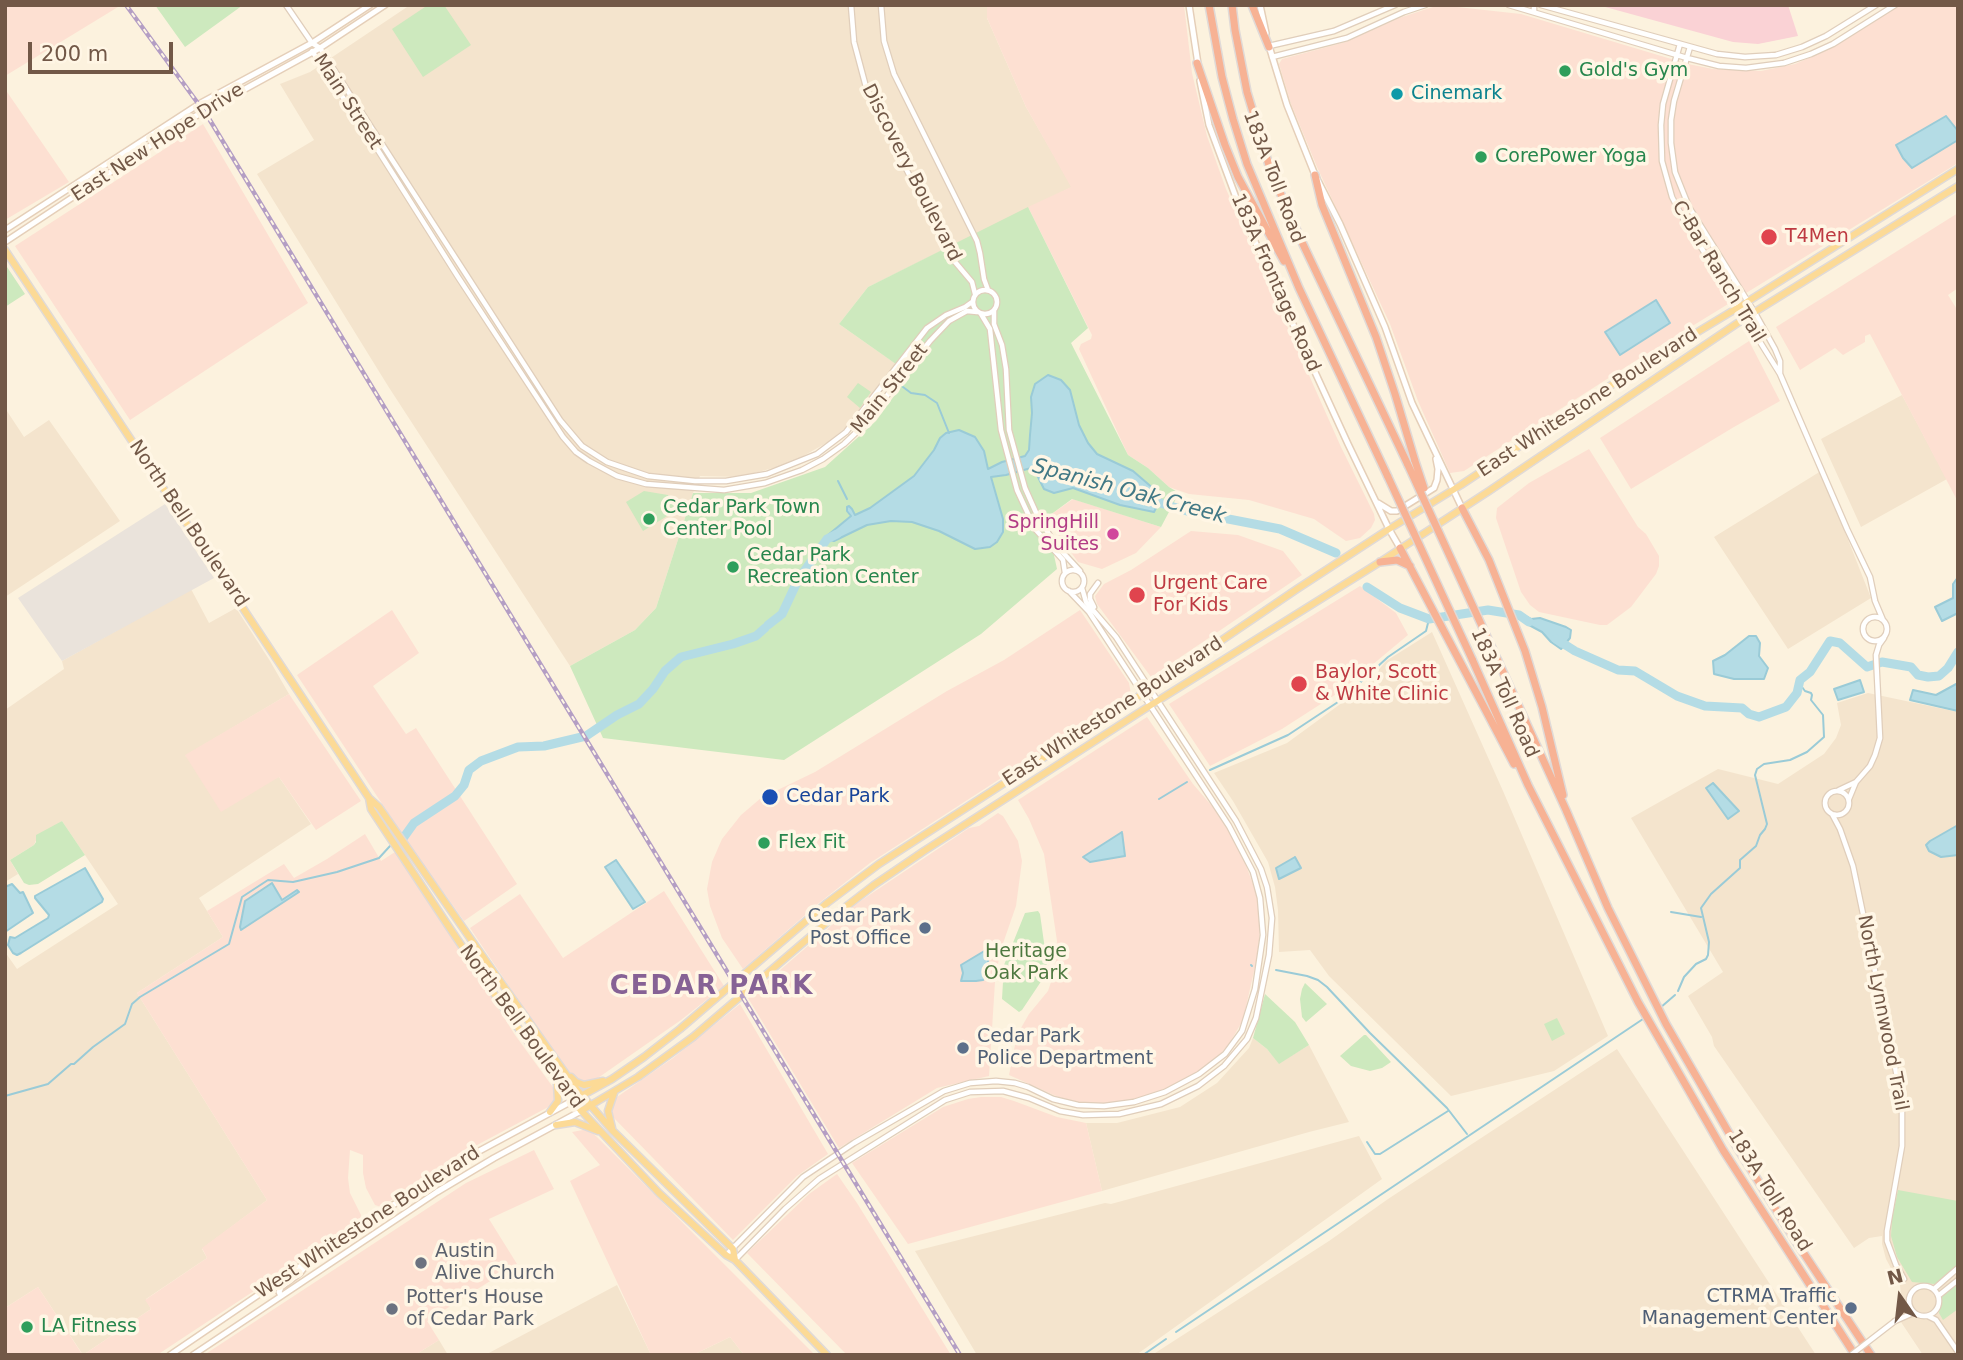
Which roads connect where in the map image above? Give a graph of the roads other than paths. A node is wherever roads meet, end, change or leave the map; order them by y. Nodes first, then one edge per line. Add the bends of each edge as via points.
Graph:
1 (286, 5) edge
2 (370, 5) edge
3 (384, 5) edge
4 (850, 5) edge
5 (881, 5) edge
6 (1189, 5) edge
7 (1209, 5) edge
8 (1232, 5) edge
9 (1252, 5) edge
10 (1260, 5) edge
11 (1395, 5) edge
12 (1401, 5) edge
13 (1424, 5) edge
14 (1509, 5) edge
15 (1534, 5) edge
16 (1540, 5) edge
17 (1876, 5) edge
18 (1895, 5) edge
19 (1404, 12) junction
20 (1534, 12) junction
21 (1844, 24) junction
22 (1850, 33) junction
23 (312, 43) junction
24 (1680, 44) junction
25 (1269, 47) junction
26 (1690, 47) junction
27 (320, 48) junction
28 (312, 52) junction
29 (1677, 54) junction
30 (1272, 57) junction
31 (1687, 58) junction
32 (1197, 63) junction
33 (1958, 169) edge
34 (1315, 175) junction
35 (1678, 182) junction
36 (1668, 185) junction
37 (1958, 187) edge
38 (5, 230) edge
39 (5, 242) edge
40 (5, 250) edge
41 (1299, 288) junction
42 (988, 290) junction
43 (975, 294) junction
44 (972, 302) junction
45 (1748, 302) junction
46 (1739, 307) junction
47 (994, 310) junction
48 (979, 313) junction
49 (1755, 313) junction
50 (1745, 318) junction
51 (1780, 374) junction
52 (881, 388) junction
53 (888, 394) junction
54 (1434, 450) junction
55 (817, 454) junction
56 (821, 460) junction
57 (1411, 463) junction
58 (749, 478) junction
59 (750, 486) junction
60 (1454, 490) junction
61 (1376, 502) junction
62 (1462, 508) junction
63 (1389, 529) junction
64 (1400, 548) junction
65 (1380, 562) junction
66 (1410, 566) junction
67 (1080, 571) junction
68 (1065, 573) junction
69 (1098, 583) dead end
70 (1082, 588) junction
71 (1069, 591) junction
72 (1875, 601) junction
73 (1100, 617) junction
74 (1870, 618) junction
75 (1883, 620) junction
76 (1884, 638) junction
77 (1868, 640) junction
78 (1876, 655) junction
79 (1150, 689) junction
80 (1142, 694) junction
81 (1157, 701) junction
82 (1149, 706) junction
83 (1856, 782) junction
84 (1528, 785) junction
85 (1837, 791) junction
86 (369, 798) junction
87 (1849, 799) junction
88 (1566, 810) junction
89 (1844, 813) junction
90 (1832, 814) junction
91 (1840, 829) junction
92 (561, 1068) junction
93 (556, 1079) junction
94 (612, 1079) junction
95 (614, 1093) junction
96 (581, 1096) junction
97 (572, 1101) junction
98 (590, 1107) junction
99 (581, 1111) junction
100 (550, 1112) junction
101 (556, 1125) junction
102 (612, 1130) junction
103 (601, 1132) junction
104 (733, 1249) junction
105 (726, 1255) junction
106 (311, 1259) junction
107 (735, 1260) junction
108 (1958, 1268) edge
109 (1904, 1279) dead end
110 (1958, 1280) edge
111 (1934, 1289) junction
112 (281, 1296) junction
113 (1938, 1296) junction
114 (1909, 1305) junction
115 (1935, 1311) junction
116 (1914, 1313) junction
117 (1928, 1316) junction
118 (1898, 1320) junction
119 (1936, 1320) junction
120 (1958, 1352) edge
121 (170, 1355) edge
122 (193, 1355) edge
123 (827, 1355) edge
124 (1853, 1355) edge
125 (1871, 1355) edge

1 - 23 street
2 - 23 main road, East New Hope Drive
3 - 27 main road, East New Hope Drive
4 - 43 street, Discovery Boulevard via 854,42 870,95 950,256 972,282
5 - 42 street, Discovery Boulevard via 884,41 894,74 977,241
6 - 32 main road, 183A Frontage Road
7 - 41 highway, 183A Toll Road via 1247,164
8 - 57 highway, 183A Toll Road via 1247,92 1271,172
9 - 25 highway
10 - 25 main road
11 - 25 street via 1334,31
12 - 19 street
13 - 19 street
14 - 20 street
15 - 20 street
16 - 20 street
16 - 24 street
17 - 21 street
18 - 22 street
19 - 30 street via 1347,38
20 - 29 street
21 - 22 street
21 - 26 street via 1802,47 1769,56 1730,56
22 - 31 street via 1811,54 1773,66 1730,67
23 - 27 street, Main Street
23 - 28 street, Main Street
23 - 38 main road, East New Hope Drive via 199,104
24 - 26 street
24 - 29 street, C-Bar Ranch Trail
25 - 30 main road
26 - 31 street, C-Bar Ranch Trail
27 - 28 main road, East New Hope Drive
27 - 58 street, Main Street via 560,420 582,446 607,462 648,476 709,481
28 - 39 main road, East New Hope Drive via 194,117
28 - 59 street, Main Street via 576,452 603,470 634,482 705,490
29 - 31 street
29 - 36 street, C-Bar Ranch Trail via 1661,125
30 - 34 main road
31 - 35 street, C-Bar Ranch Trail via 1671,120
32 - 41 highway via 1238,177
32 - 61 main road, 183A Frontage Road via 1209,125 1241,211
33 - 45 main road, East Whitestone Boulevard
34 - 54 main road via 1385,327
34 - 57 highway via 1322,205 1395,394
35 - 36 street
35 - 45 street, C-Bar Ranch Trail
36 - 46 street, C-Bar Ranch Trail via 1684,220
37 - 49 main road, East Whitestone Boulevard
40 - 86 main road, North Bell Boulevard
41 - 84 highway, 183A Toll Road, bridge
42 - 43 street
42 - 47 street via 997,299
43 - 44 street
44 - 48 street
44 - 52 street, Main Street via 927,328
45 - 46 main road, East Whitestone Boulevard
45 - 49 street, C-Bar Ranch Trail
46 - 50 street, C-Bar Ranch Trail
46 - 60 main road, East Whitestone Boulevard via 1628,374
47 - 48 street
47 - 67 street via 1006,369 1012,444 1025,488 1047,531
48 - 53 street, Main Street via 967,311 949,321
48 - 68 street via 990,329 1000,420 1017,490 1035,529 1063,560
49 - 50 main road, East Whitestone Boulevard
49 - 51 street, C-Bar Ranch Trail via 1780,361
50 - 51 street, C-Bar Ranch Trail
50 - 62 main road, East Whitestone Boulevard
51 - 72 street, C-Bar Ranch Trail via 1870,577
52 - 53 street
52 - 55 street, Main Street via 846,432
53 - 56 street, Main Street via 863,426
54 - 60 main road
54 - 61 main road via 1438,469 1434,488 1397,511
55 - 56 street
55 - 58 street, Main Street
56 - 59 street, Main Street via 785,477
57 - 88 highway, 183A Toll Road, bridge
58 - 59 street
60 - 62 main road
60 - 63 main road, East Whitestone Boulevard
61 - 63 main road, 183A Frontage Road
62 - 64 main road, East Whitestone Boulevard
62 - 88 highway via 1489,560 1525,651
63 - 64 main road, 183A Frontage Road
63 - 79 main road, East Whitestone Boulevard
64 - 65 main road, East Whitestone Boulevard
64 - 66 highway
65 - 66 highway via 1397,560
65 - 81 main road, East Whitestone Boulevard
66 - 84 highway
67 - 68 street
67 - 70 street via 1085,580
68 - 71 street via 1062,582
69 - 73 street via 1090,599
70 - 71 street
70 - 73 street via 1086,602
71 - 80 street via 1089,612
72 - 74 street
72 - 75 street, C-Bar Ranch Trail
73 - 79 street
74 - 75 street
74 - 77 street via 1863,627
75 - 76 street, C-Bar Ranch Trail via 1887,627
76 - 77 street
76 - 78 street, C-Bar Ranch Trail
77 - 78 street, C-Bar Ranch Trail
78 - 83 street, C-Bar Ranch Trail via 1880,738 1870,766
79 - 80 main road, East Whitestone Boulevard
79 - 81 street
80 - 82 street
80 - 94 main road, East Whitestone Boulevard via 866,873 680,1029
81 - 82 main road, East Whitestone Boulevard
81 - 107 street via 1236,821 1267,887 1272,918 1269,955 1247,1039 1224,1066 1198,1086 1161,1104 1119,1114 1059,1111 1003,1091 970,1092 945,1101 819,1179
82 - 95 main road, East Whitestone Boulevard via 874,885 694,1037
82 - 104 street via 1228,826 1250,865 1260,898 1263,935 1255,989 1242,1031 1213,1064 1147,1099 1089,1106 1062,1102 1004,1081 970,1083 944,1091 803,1177
83 - 85 street
83 - 87 street, C-Bar Ranch Trail
84 - 124 highway, 183A Toll Road via 1639,1002 1707,1122
85 - 87 street
85 - 90 street via 1825,800
86 - 92 main road, North Bell Boulevard
86 - 93 main road, North Bell Boulevard via 371,809 451,930
87 - 89 street, C-Bar Ranch Trail
88 - 125 highway, 183A Toll Road via 1608,908 1718,1115
89 - 90 street
89 - 91 street
90 - 91 street, North Lynnwood Trail
91 - 109 street, North Lynnwood Trail via 1855,873 1902,1105 1902,1146 1887,1241
92 - 94 main road via 584,1085
92 - 96 main road, North Bell Boulevard
93 - 97 main road, North Bell Boulevard
93 - 100 main road via 558,1101
94 - 96 main road, East Whitestone Boulevard
95 - 98 main road, East Whitestone Boulevard
95 - 102 main road via 608,1111
96 - 97 main road, East Whitestone Boulevard
96 - 98 main road, North Bell Boulevard
97 - 99 main road, North Bell Boulevard
97 - 100 main road, West Whitestone Boulevard
98 - 99 main road, East Whitestone Boulevard
98 - 102 main road, North Bell Boulevard
99 - 101 main road, West Whitestone Boulevard
99 - 103 main road, North Bell Boulevard
100 - 106 main road, West Whitestone Boulevard via 457,1163
101 - 103 main road via 575,1122
101 - 112 main road, West Whitestone Boulevard via 460,1177
102 - 104 main road, North Bell Boulevard
103 - 105 main road, North Bell Boulevard
104 - 105 street
104 - 107 main road
105 - 107 main road, North Bell Boulevard
106 - 112 main road via 281,1287
106 - 121 main road, West Whitestone Boulevard
107 - 123 main road, North Bell Boulevard
108 - 111 street
110 - 113 street
111 - 113 street
111 - 114 street via 1914,1289
112 - 122 main road, West Whitestone Boulevard
113 - 115 street
114 - 116 street
114 - 118 street
115 - 117 street
115 - 119 street
116 - 117 street
116 - 118 street
117 - 119 street
118 - 124 street, bridge
119 - 120 street

